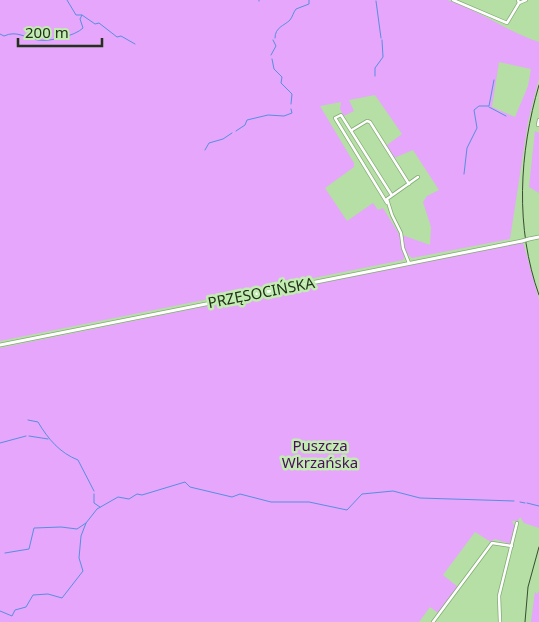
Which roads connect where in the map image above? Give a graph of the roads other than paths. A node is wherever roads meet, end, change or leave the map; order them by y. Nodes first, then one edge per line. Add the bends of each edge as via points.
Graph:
1 (452, 0) edge
2 (526, 0) edge
3 (519, 1) edge
4 (539, 120) edge
5 (538, 126) dead end
6 (352, 130) junction
7 (418, 177) dead end
8 (408, 184) junction
9 (391, 194) junction
10 (388, 203) junction
11 (539, 237) edge
12 (409, 263) junction
13 (0, 345) edge
14 (517, 523) dead end
15 (512, 546) junction
16 (433, 622) edge
17 (500, 622) edge

1 - 3 street via 507,23
2 - 3 street
4 - 5 street
6 - 8 street via 370,122
6 - 9 street
6 - 10 street via 341,115 334,118
7 - 8 street
8 - 9 street
9 - 10 street
10 - 12 street
11 - 12 street, PRZĘSOCIŃSKA, bridge
12 - 13 street, PRZĘSOCIŃSKA
14 - 15 street
15 - 16 street via 492,543
15 - 17 street via 499,596

